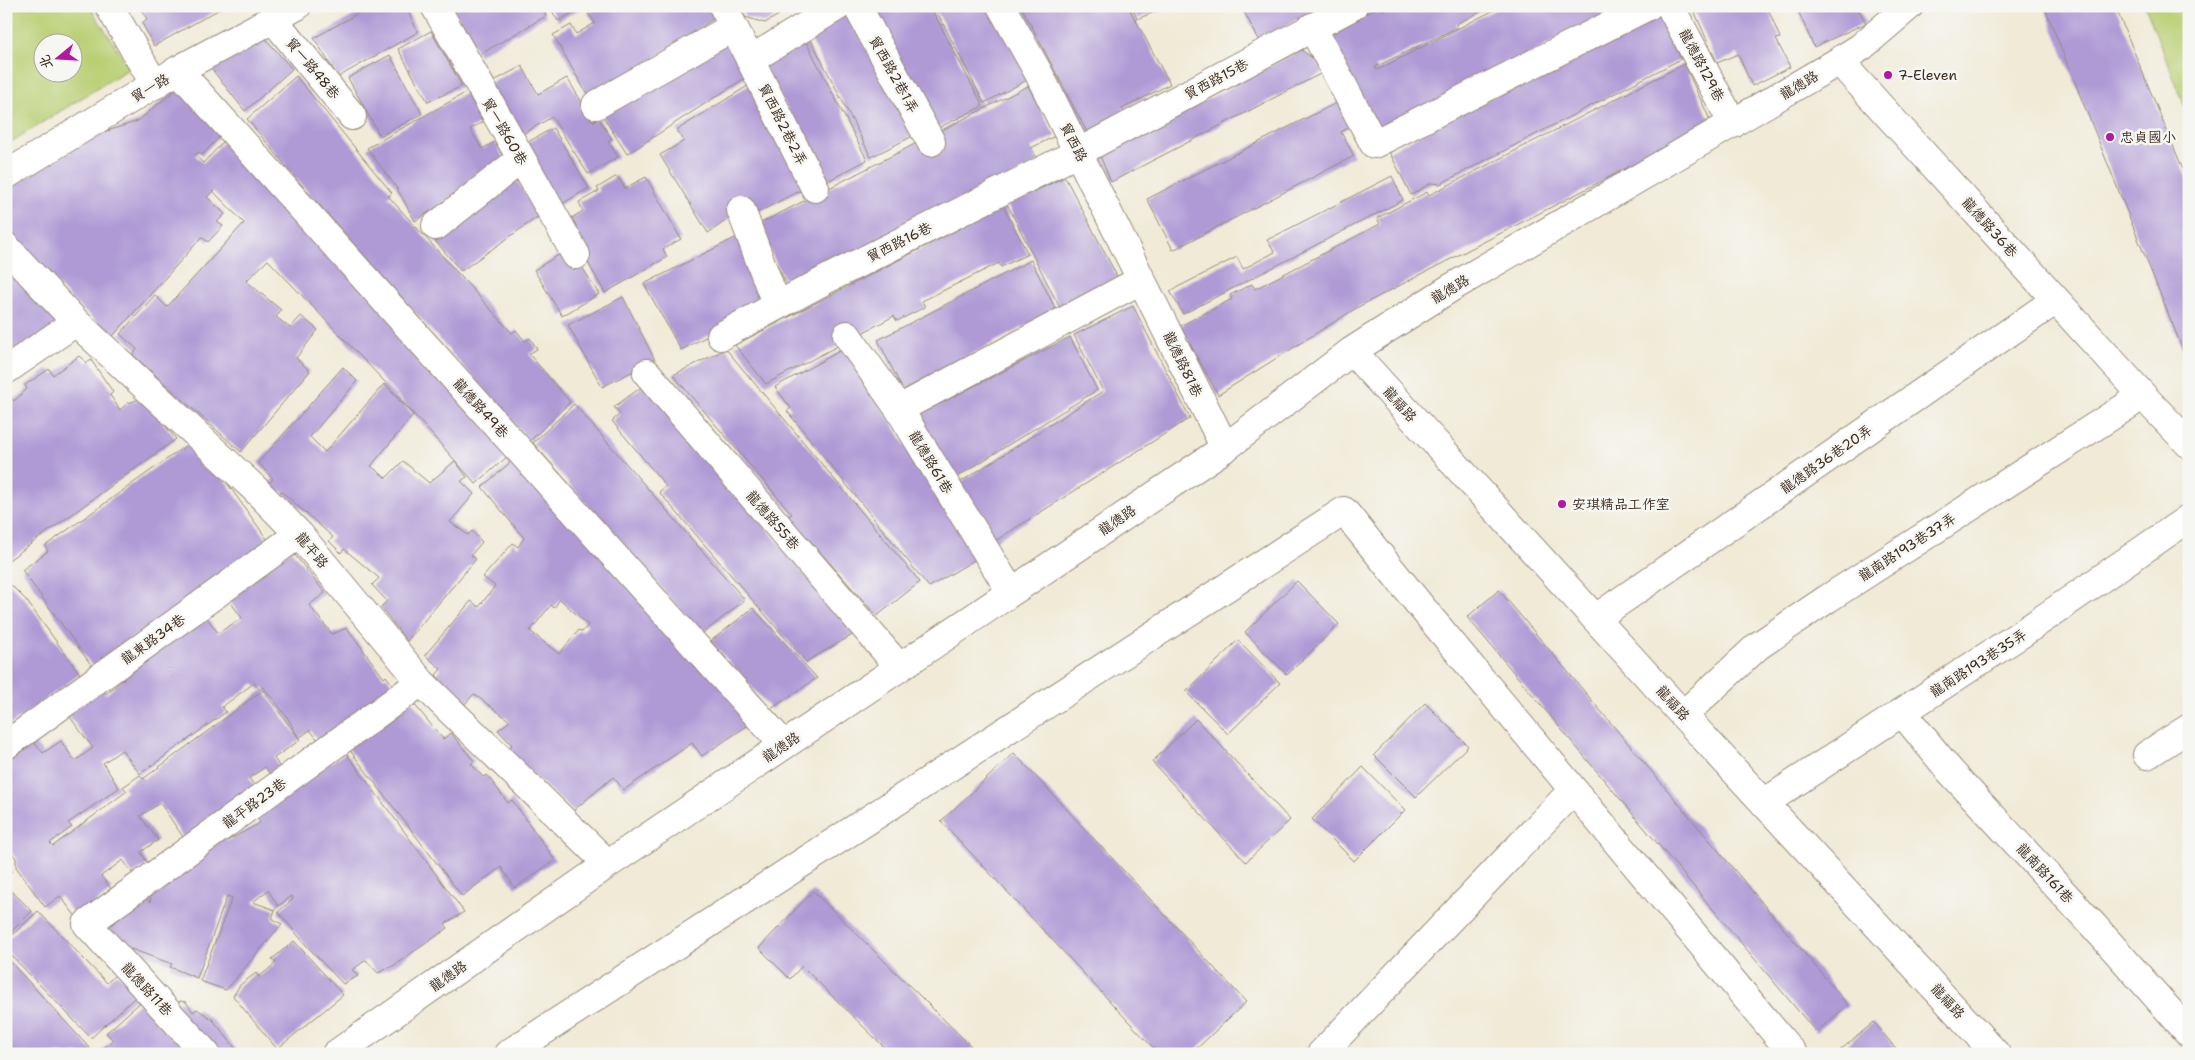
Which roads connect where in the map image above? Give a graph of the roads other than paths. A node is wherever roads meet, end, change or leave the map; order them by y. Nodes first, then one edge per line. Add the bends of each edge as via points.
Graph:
1 (109, 6) edge
2 (297, 6) edge
3 (435, 6) edge
4 (838, 6) edge
5 (857, 6) edge
6 (1000, 6) edge
7 (1353, 6) edge
8 (1648, 6) edge
9 (1670, 6) edge
10 (1910, 6) edge
11 (728, 17) edge
12 (273, 20) junction
13 (1312, 27) junction
14 (750, 60) junction
15 (1839, 61) junction
16 (178, 70) junction
17 (154, 85) junction
18 (596, 105) dead end
19 (352, 116) dead end
20 (1733, 124) junction
21 (931, 142) dead end
22 (1079, 152) junction
23 (521, 159) junction
24 (6, 175) edge
25 (816, 188) dead end
26 (741, 210) dead end
27 (436, 226) dead end
28 (6, 247) edge
29 (576, 255) dead end
30 (1141, 280) junction
31 (2056, 300) junction
32 (777, 306) junction
33 (76, 322) junction
34 (847, 335) dead end
35 (721, 336) dead end
36 (1352, 351) junction
37 (6, 370) edge
38 (647, 373) dead end
39 (2141, 394) junction
40 (899, 409) junction
41 (2189, 444) edge
42 (1224, 448) junction
43 (2189, 518) edge
44 (299, 534) junction
45 (1011, 592) junction
46 (1596, 618) junction
47 (899, 667) junction
48 (421, 682) junction
49 (1902, 712) junction
50 (1683, 715) junction
51 (2189, 728) edge
52 (6, 745) edge
53 (784, 745) junction
54 (2147, 755) dead end
55 (1573, 790) junction
56 (1764, 803) junction
57 (608, 864) junction
58 (87, 924) joint
59 (2189, 1033) edge
60 (206, 1054) edge
61 (336, 1054) edge
62 (508, 1054) edge
63 (1321, 1054) edge
64 (1793, 1054) edge
65 (1996, 1054) edge

1 - 17 street
2 - 12 street, 貿一路
3 - 23 street, 貿一路60巷
4 - 14 street
5 - 21 street, 貿西路2巷1弄
6 - 22 street, 貿西路
7 - 13 street, 貿西路15巷
8 - 13 street via 1374,144
9 - 20 street, 龍德路129巷
10 - 15 street, 龍德路
11 - 14 street, 貿西路2巷2弄
11 - 18 street
12 - 16 street, 貿一路
12 - 19 street, 貿一路48巷
13 - 22 street, 貿西路15巷
14 - 25 street, 貿西路2巷2弄
15 - 20 street, 龍德路
15 - 31 street, 龍德路36巷
16 - 17 street, 貿一路
16 - 53 street, 龍德路49巷
17 - 24 street, 貿一路
20 - 36 street, 龍德路 via 1449,289
22 - 30 street, 貿西路
22 - 32 street, 貿西路16巷
23 - 27 street
23 - 29 street, 貿一路60巷
26 - 32 street
28 - 33 street, 龍平路
30 - 40 street
30 - 42 street, 龍德路81巷
31 - 39 street, 龍德路36巷
31 - 46 street, 龍德路36巷20弄
32 - 35 street, 貿西路16巷
33 - 37 street
33 - 44 street, 龍平路
34 - 40 street, 龍德路61巷
36 - 42 street, 龍德路
36 - 46 street, 龍福路
38 - 47 street, 龍德路55巷
39 - 41 street, 龍德路36巷
39 - 50 street, 龍南路193巷37弄 via 1758,646
40 - 45 street, 龍德路61巷
42 - 45 street, 龍德路
43 - 49 street, 龍南路193巷35弄
44 - 48 street, 龍平路
44 - 52 street, 龍東路34巷
45 - 47 street, 龍德路
46 - 50 street, 龍福路
47 - 53 street, 龍德路
48 - 57 street, 龍平路
48 - 58 street, 龍平路23巷
49 - 56 street, 龍南路193巷35弄
49 - 59 street, 龍南路161巷 via 1950,771
50 - 56 street, 龍福路
51 - 54 street
53 - 57 street, 龍德路
55 - 62 street via 1344,511
55 - 63 street
55 - 64 street
56 - 65 street, 龍福路
57 - 61 street, 龍德路
58 - 60 street, 龍德路11巷

